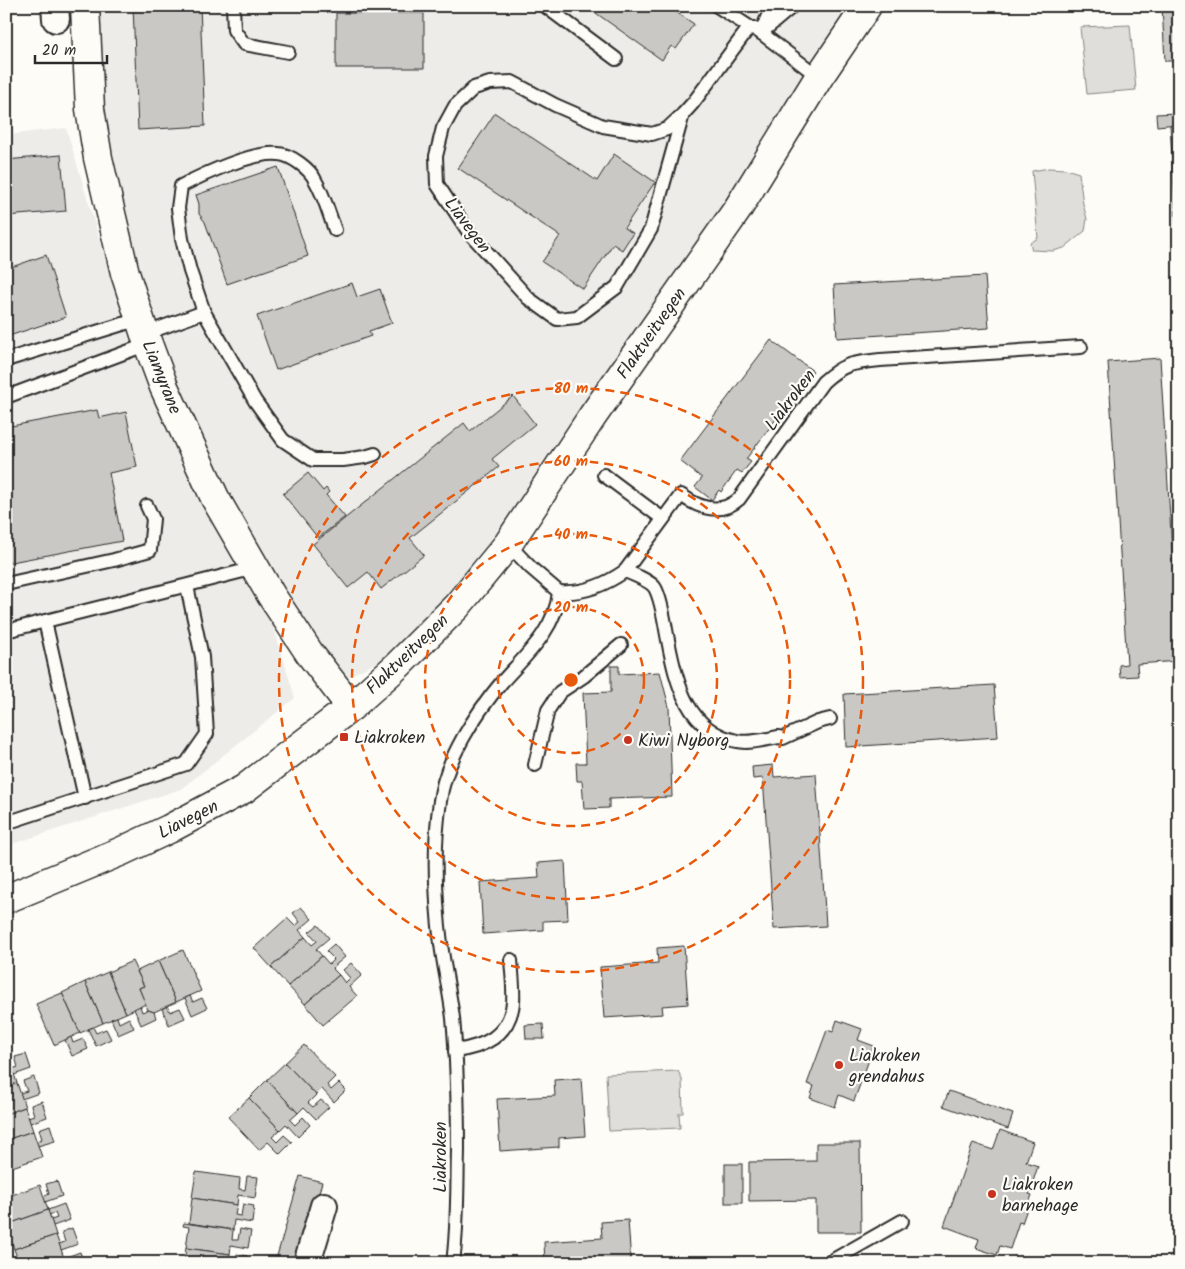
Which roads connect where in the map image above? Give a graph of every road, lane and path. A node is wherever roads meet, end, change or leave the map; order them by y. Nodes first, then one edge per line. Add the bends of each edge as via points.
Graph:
1 (85, 6) edge
2 (232, 6) edge
3 (545, 6) edge
4 (717, 6) edge
5 (772, 6) edge
6 (793, 6) edge
7 (867, 6) edge
8 (756, 30) junction
9 (288, 52) dead end
10 (616, 59) dead end
11 (819, 77) junction
12 (683, 114) junction
13 (335, 230) dead end
14 (204, 312) junction
15 (144, 332) junction
16 (1080, 348) dead end
17 (6, 360) edge
18 (6, 397) edge
19 (375, 454) dead end
20 (604, 475) dead end
21 (147, 506) dead end
22 (662, 519) junction
23 (508, 544) junction
24 (255, 568) junction
25 (625, 571) junction
26 (6, 584) edge
27 (187, 586) junction
28 (560, 592) junction
29 (45, 622) junction
30 (6, 631) edge
31 (621, 645) dead end
32 (351, 707) junction
33 (830, 719) dead end
34 (534, 765) dead end
35 (85, 798) junction
36 (6, 823) edge
37 (6, 899) edge
38 (511, 960) dead end
39 (456, 1051) junction
40 (324, 1206) dead end
41 (902, 1221) dead end
42 (307, 1263) edge
43 (452, 1263) edge
44 (828, 1263) edge

1 - 15 main road, Liamyrane via 90,109 98,158 112,221
2 - 9 lane via 234,30 244,44
3 - 10 lane
4 - 8 lane
5 - 8 lane
6 - 8 lane
7 - 11 main road, Flaktveitvegen
8 - 11 lane
8 - 12 lane, Liavegen via 748,29
11 - 23 main road, Flaktveitvegen via 737,210 592,417
12 - 12 lane, Liavegen via 650,229 617,287 577,317 557,319 528,298 468,231 437,184 436,156 443,128 455,106 474,88 490,83 512,82 603,126 652,134 667,129
13 - 14 lane via 315,178 295,160 279,154 252,157 180,186 178,208 182,239
14 - 15 lane
14 - 19 lane via 255,401 290,446 313,460 343,460
15 - 17 lane
15 - 18 lane
15 - 24 main road, Liamyrane via 164,387 215,498
16 - 22 lane, Liakroken via 880,360 841,367 823,382 740,499 725,508 703,507 681,495
20 - 22 lane
21 - 26 lane via 153,519 150,550
22 - 25 lane, Liakroken
23 - 28 lane
23 - 32 main road, Flaktveitvegen via 457,606
24 - 27 lane
24 - 32 main road, Liamyrane via 308,651
25 - 28 lane, Liakroken via 590,590
25 - 33 lane via 655,587 679,687 686,704 707,728 737,741 749,742 783,738
27 - 29 lane
27 - 35 lane via 202,657 207,734 186,764
28 - 39 lane, Liakroken via 552,620 469,728 450,764 442,788 435,851 437,907
29 - 30 lane
29 - 35 lane
31 - 34 lane via 560,692 548,710
32 - 37 main road, Liavegen via 244,789 169,830
35 - 36 lane
38 - 39 lane via 513,1003 509,1018 491,1041
39 - 43 lane, Liakroken via 458,1206
40 - 42 street
41 - 44 lane

